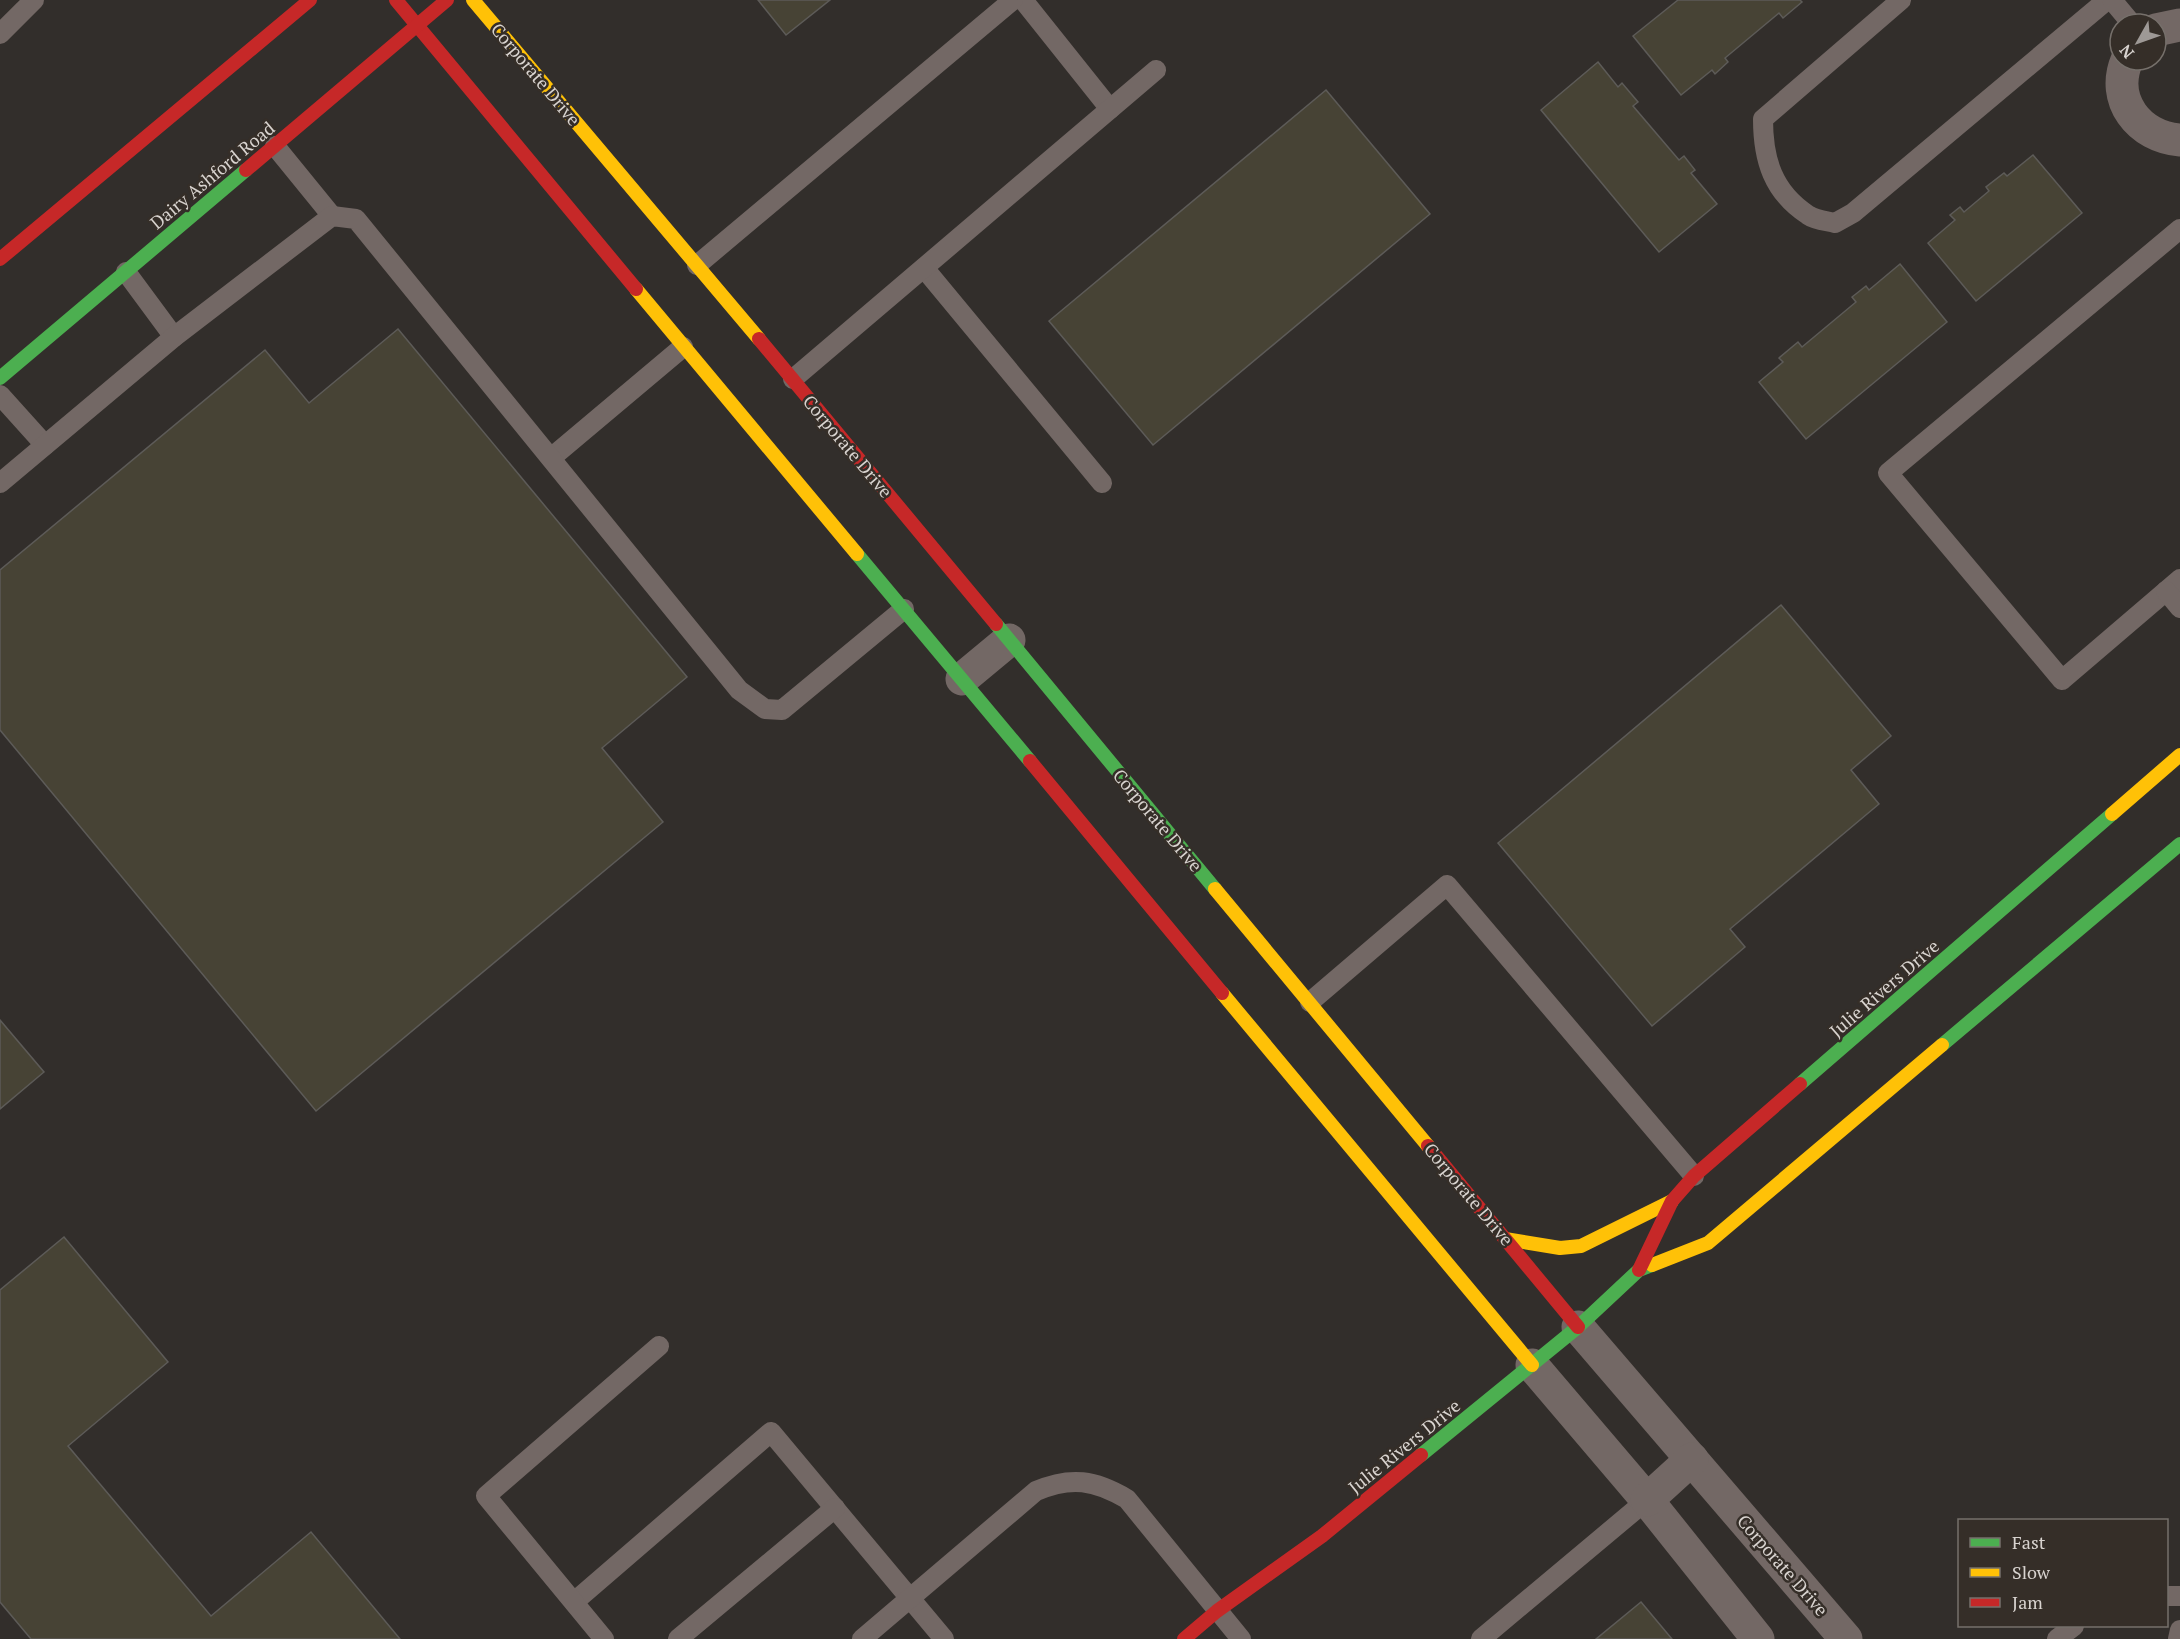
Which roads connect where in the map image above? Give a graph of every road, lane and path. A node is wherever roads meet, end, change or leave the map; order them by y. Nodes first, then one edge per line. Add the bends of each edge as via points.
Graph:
1 (34, 0) edge
2 (310, 0) edge
3 (396, 0) edge
4 (447, 0) edge
5 (473, 0) edge
6 (1012, 0) edge
7 (1023, 0) edge
8 (1900, 0) edge
9 (2107, 0) edge
10 (2112, 0) edge
11 (2122, 12) edge
12 (417, 24) junction
13 (0, 34) edge
14 (1156, 70) dead end
15 (2124, 72) edge
16 (1110, 109) junction
17 (2180, 140) edge
18 (275, 146) junction
19 (332, 216) junction
20 (2180, 229) edge
21 (0, 259) edge
22 (697, 265) junction
23 (924, 268) junction
24 (126, 272) junction
25 (174, 337) junction
26 (683, 347) junction
27 (0, 378) edge
28 (792, 379) junction
29 (0, 395) edge
30 (45, 445) junction
31 (551, 458) junction
32 (0, 483) edge
33 (1102, 483) dead end
34 (2173, 585) edge
35 (2180, 608) edge
36 (904, 609) junction
37 (1009, 640) junction
38 (962, 679) junction
39 (2180, 755) edge
40 (2180, 844) edge
41 (1310, 1002) junction
42 (1694, 1176) junction
43 (1672, 1201) junction
44 (1505, 1239) junction
45 (1639, 1270) junction
46 (1578, 1327) junction
47 (658, 1346) dead end
48 (1532, 1365) junction
49 (1692, 1459) junction
50 (1647, 1500) junction
51 (835, 1508) junction
52 (910, 1599) junction
53 (574, 1602) junction
54 (1217, 1611) junction
55 (2073, 1627) edge
56 (2180, 1630) edge
57 (604, 1639) edge
58 (678, 1639) edge
59 (862, 1639) edge
60 (944, 1639) edge
61 (1184, 1639) edge
62 (1240, 1639) edge
63 (1481, 1639) edge
64 (1758, 1639) edge
65 (1846, 1639) edge
66 (2057, 1639) edge
67 (2178, 1639) edge

1 - 13 lane
2 - 21 street
3 - 12 street
4 - 12 street, Dairy Ashford Road
5 - 22 street, Corporate Drive
6 - 22 lane
7 - 16 lane
8 - 9 lane via 1763,119 1763,145 1770,171 1786,196 1810,217 1835,223 1853,213
10 - 11 lane
12 - 18 street, Dairy Ashford Road
12 - 26 street
14 - 16 lane
15 - 17 street via 2126,104 2135,120 2149,132
16 - 23 lane
18 - 19 lane
18 - 24 street, Dairy Ashford Road
19 - 25 lane
19 - 31 lane via 356,219
20 - 34 lane via 1888,473 2062,680
22 - 28 street, Corporate Drive
23 - 28 lane
23 - 33 lane
24 - 25 lane
24 - 27 street, Dairy Ashford Road
25 - 30 lane
26 - 31 lane
26 - 36 street
28 - 37 street, Corporate Drive
29 - 30 lane
30 - 32 lane
31 - 36 lane via 739,690 765,709 782,710
34 - 35 lane
36 - 38 street
37 - 38 street
37 - 41 street, Corporate Drive
38 - 48 street
39 - 42 street, Julie Rivers Drive
40 - 45 street, Julie Rivers Drive via 1708,1243
41 - 42 lane via 1447,885
41 - 44 street, Corporate Drive
42 - 43 street, Julie Rivers Drive
43 - 44 street via 1581,1246 1560,1248
43 - 45 street, Julie Rivers Drive
44 - 46 street, Corporate Drive
45 - 46 street, Julie Rivers Drive
46 - 48 street, Julie Rivers Drive
46 - 49 street, Corporate Drive
47 - 53 lane via 486,1496
48 - 50 street
48 - 54 street, Julie Rivers Drive via 1322,1536
49 - 50 street
49 - 65 street, Corporate Drive
50 - 63 lane
50 - 64 street
51 - 52 lane
51 - 53 lane via 771,1432
51 - 58 lane
52 - 54 lane via 1036,1491 1054,1484 1079,1482 1107,1487 1127,1499
52 - 59 lane
52 - 60 lane
53 - 57 lane
54 - 61 street, Julie Rivers Drive
54 - 62 lane
55 - 66 lane
56 - 67 lane

